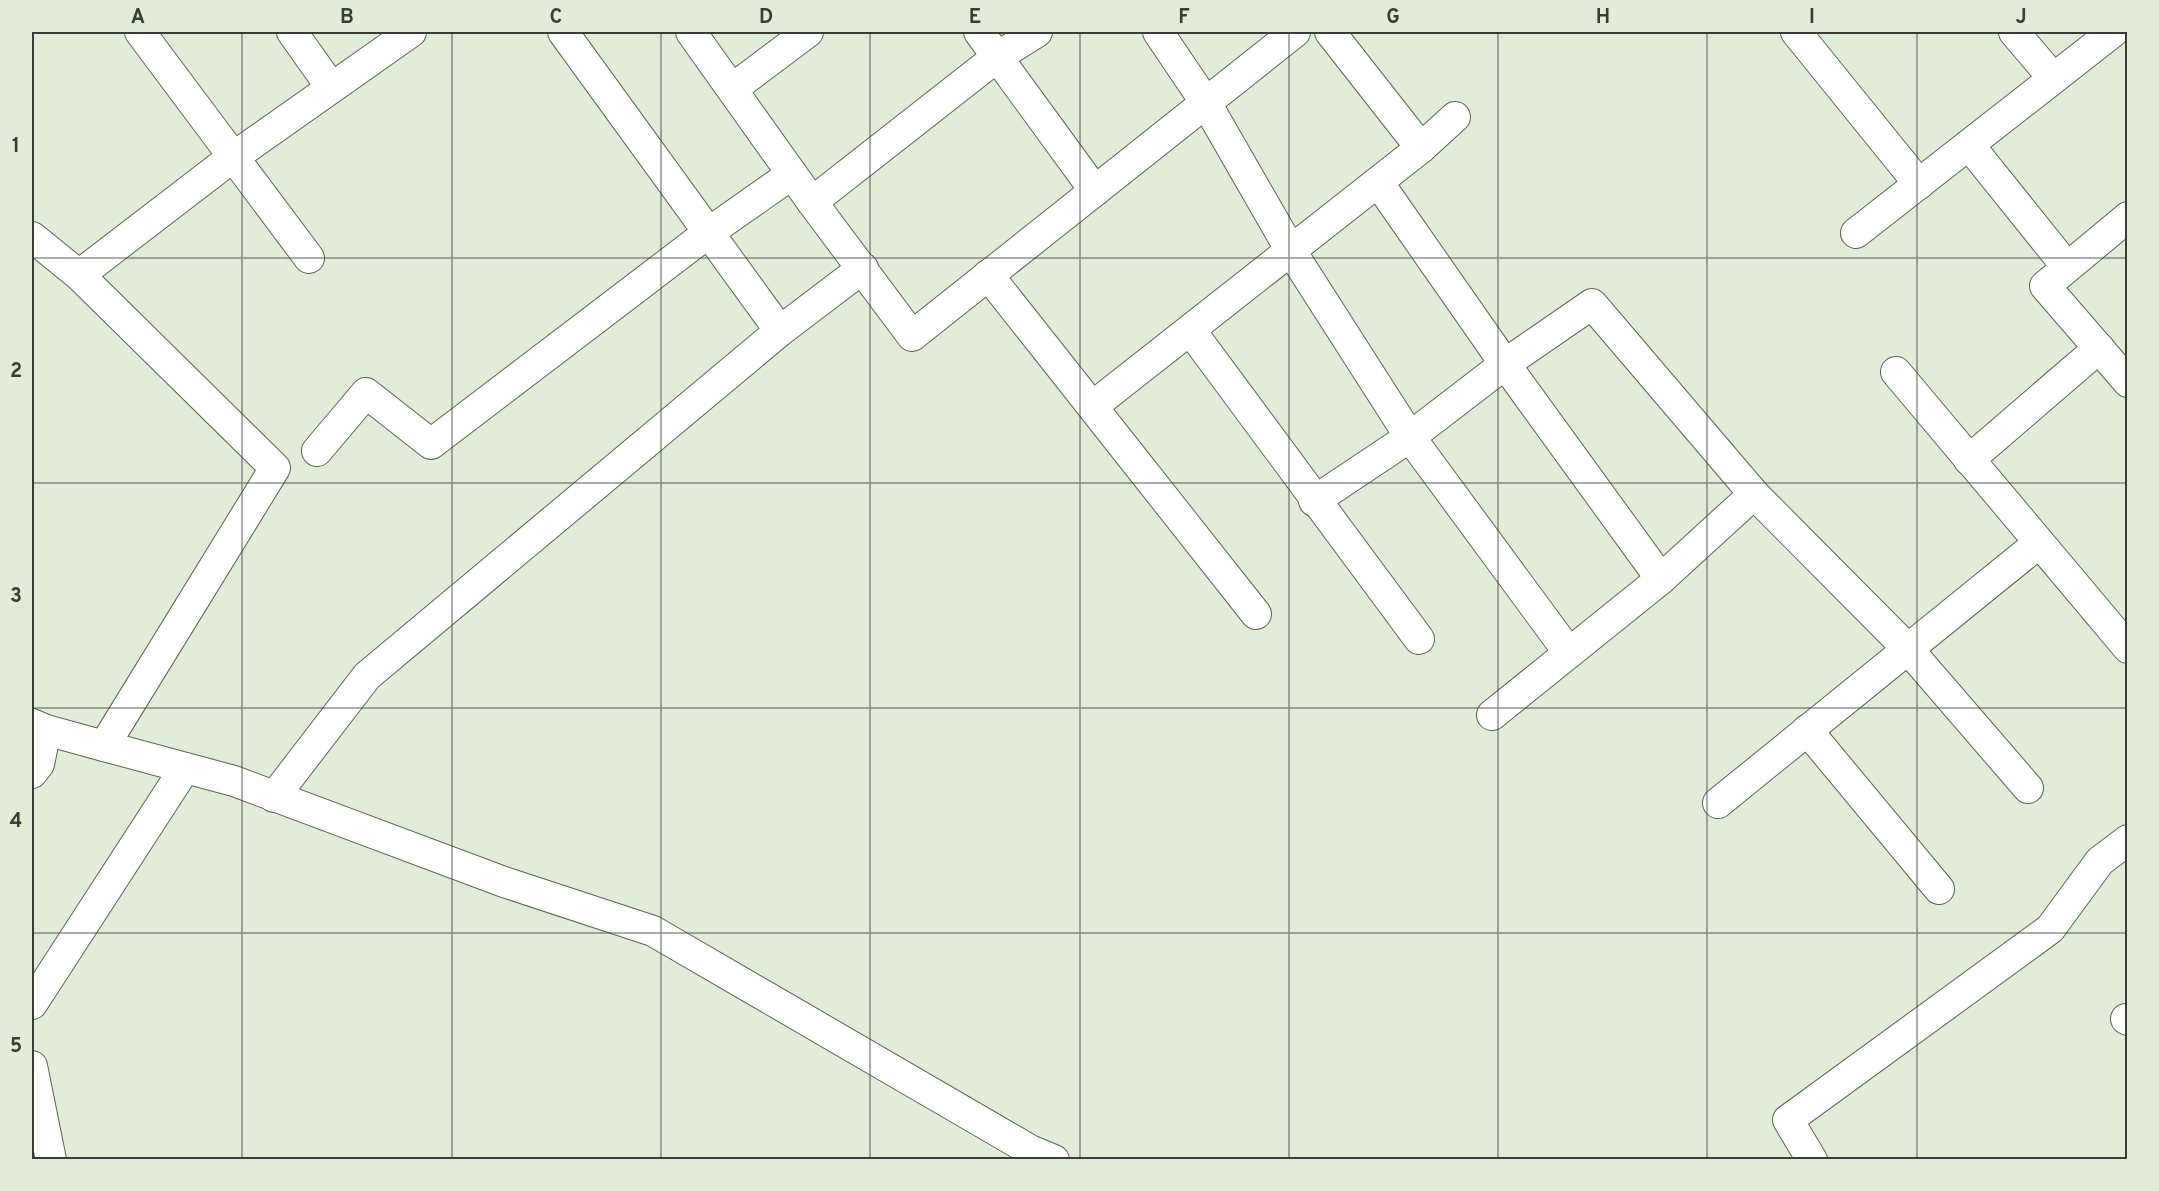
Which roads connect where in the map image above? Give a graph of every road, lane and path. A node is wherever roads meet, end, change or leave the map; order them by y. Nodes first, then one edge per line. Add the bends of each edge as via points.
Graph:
1 (140, 32) edge
2 (292, 32) edge
3 (411, 32) edge
4 (563, 32) edge
5 (691, 32) edge
6 (808, 32) edge
7 (979, 32) edge
8 (1037, 32) edge
9 (1158, 32) edge
10 (1296, 32) edge
11 (1330, 32) edge
12 (1796, 32) edge
13 (2014, 32) edge
14 (2113, 32) edge
15 (997, 57) junction
16 (2053, 78) junction
17 (331, 87) junction
18 (732, 89) junction
19 (1206, 102) junction
20 (1455, 117) dead end
21 (1969, 145) junction
22 (1421, 148) junction
23 (233, 157) junction
24 (792, 174) junction
25 (1378, 182) junction
26 (1919, 184) junction
27 (1095, 191) junction
28 (812, 202) junction
29 (2127, 217) edge
30 (708, 233) junction
31 (1856, 233) dead end
32 (32, 237) edge
33 (1291, 251) junction
34 (309, 258) dead end
35 (2067, 267) junction
36 (863, 268) junction
37 (79, 274) junction
38 (988, 275) junction
39 (780, 331) junction
40 (1191, 331) junction
41 (2099, 348) junction
42 (1505, 364) junction
43 (1896, 372) dead end
44 (2127, 382) edge
45 (1093, 406) junction
46 (1410, 437) junction
47 (317, 451) dead end
48 (1969, 460) junction
49 (1754, 494) junction
50 (1314, 501) junction
51 (2039, 543) junction
52 (1661, 579) junction
53 (1256, 614) dead end
54 (1419, 639) dead end
55 (2127, 648) edge
56 (1908, 649) junction
57 (1569, 653) junction
58 (1491, 715) dead end
59 (39, 727) edge
60 (1807, 730) junction
61 (104, 746) junction
62 (185, 768) junction
63 (32, 773) edge
64 (2028, 788) dead end
65 (274, 797) junction
66 (1718, 802) dead end
67 (2127, 840) edge
68 (1939, 889) dead end
69 (32, 1004) edge
70 (32, 1066) edge
71 (1037, 1156) edge
72 (51, 1160) edge
73 (1812, 1160) edge

1 - 23 street
2 - 17 street
3 - 17 street
4 - 30 street
5 - 18 street
6 - 18 street
7 - 15 street
8 - 15 street
9 - 19 street
10 - 19 street
11 - 22 street
12 - 26 street
13 - 16 street
14 - 16 street
15 - 27 street
15 - 28 street
16 - 21 street
17 - 23 street
18 - 24 street
19 - 27 street
19 - 33 street
20 - 22 street
21 - 26 street
21 - 35 street
22 - 25 street
23 - 34 street
23 - 37 street
24 - 28 street
24 - 30 street
25 - 33 street
25 - 42 street
26 - 31 street
27 - 38 street
28 - 36 street
29 - 35 street
30 - 39 street
30 - 47 street via 430,444 366,393
32 - 37 street
33 - 40 street
33 - 46 street
35 - 41 street via 2045,286
36 - 38 street via 912,336
36 - 39 street
37 - 61 street via 275,468
38 - 45 street
39 - 65 street via 367,676
40 - 45 street
40 - 50 street
41 - 44 street
41 - 48 street
42 - 46 street
42 - 49 street via 1593,304
42 - 52 street
43 - 48 street
45 - 53 street
46 - 50 street
46 - 57 street
48 - 51 street
49 - 52 street
49 - 56 street
50 - 54 street
51 - 55 street
51 - 56 street
52 - 57 street
56 - 60 street
56 - 64 street
57 - 58 street
59 - 61 street
59 - 63 street via 39,764
60 - 66 street
60 - 68 street
61 - 62 street
62 - 65 street
62 - 69 street
65 - 71 street via 504,882 653,931
67 - 73 street via 2100,861 2050,929 1788,1120
70 - 72 street

